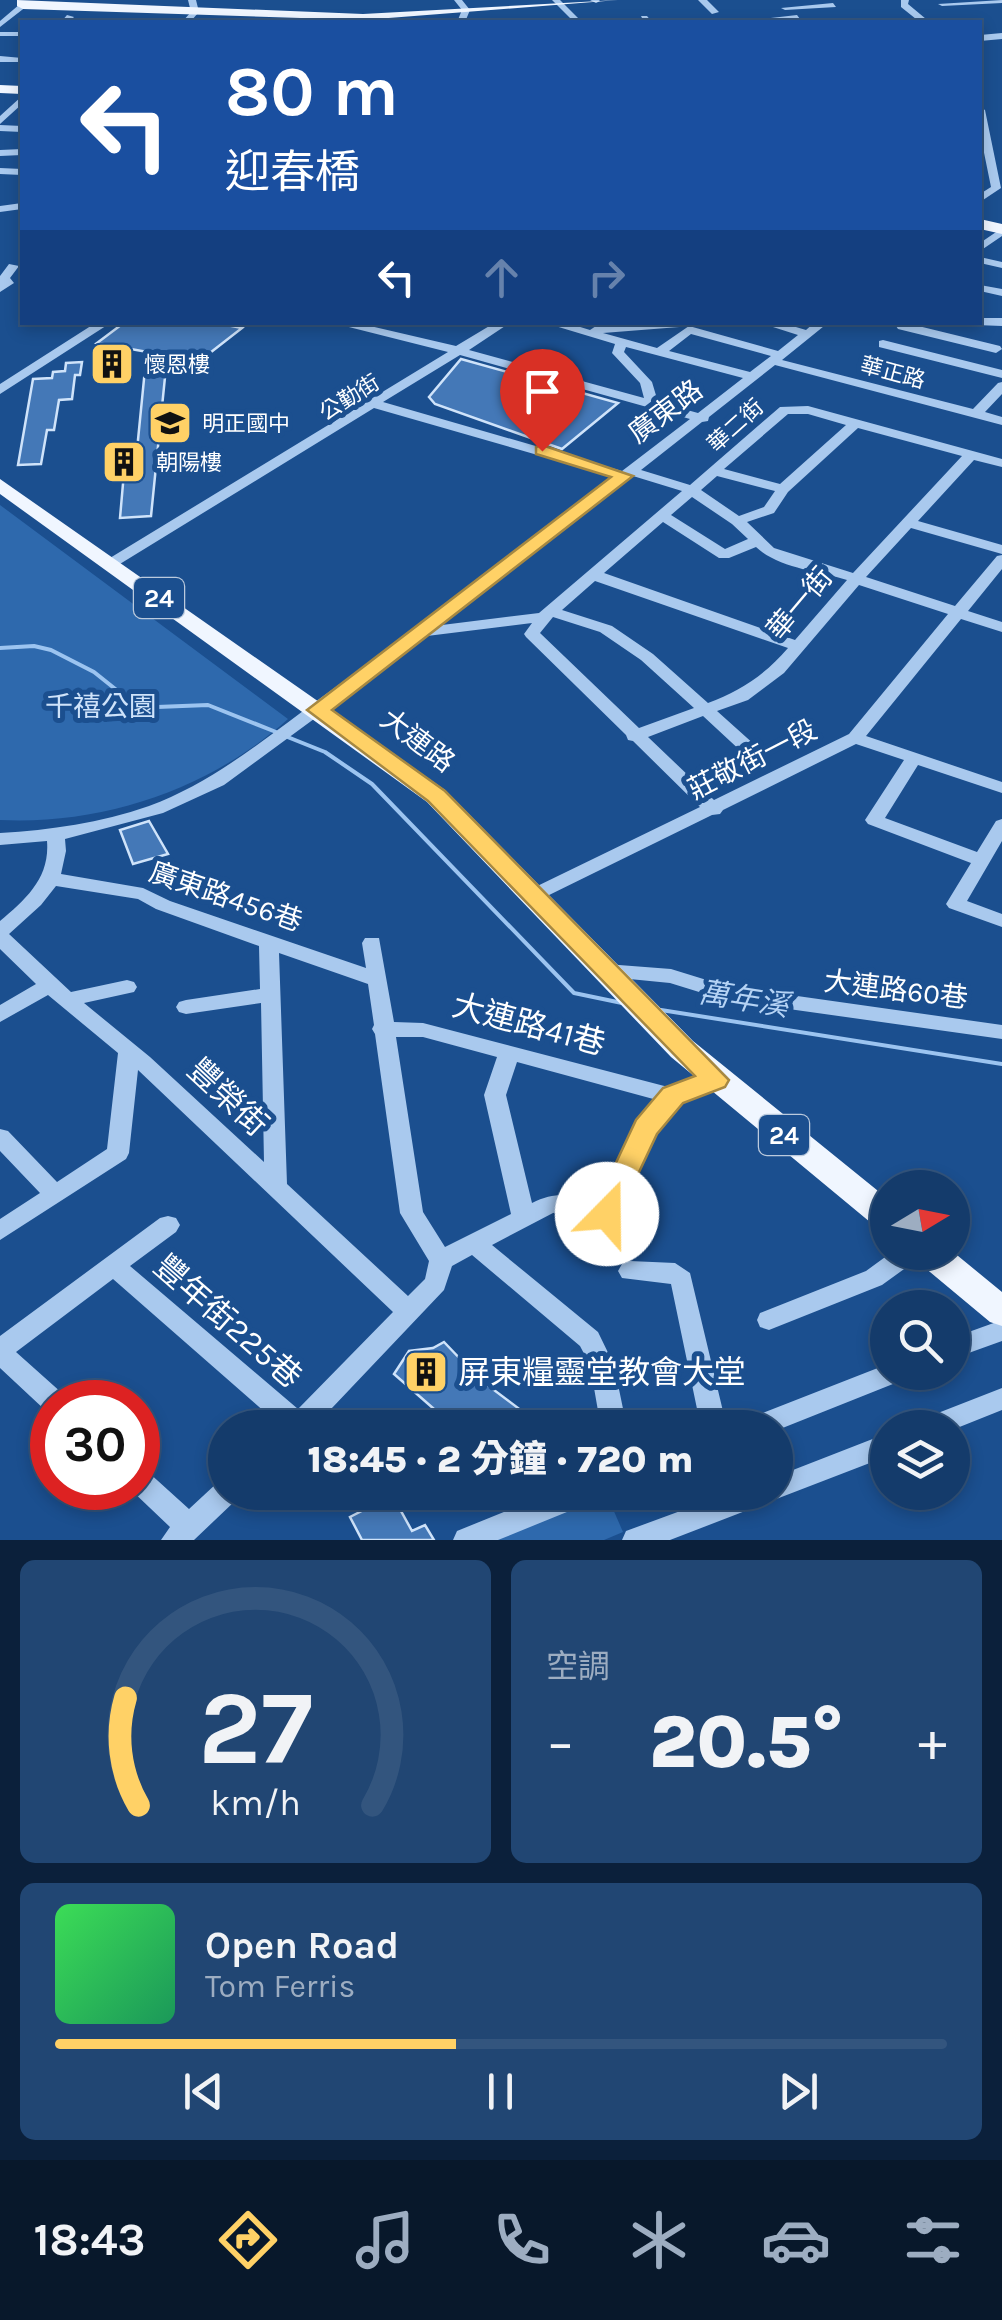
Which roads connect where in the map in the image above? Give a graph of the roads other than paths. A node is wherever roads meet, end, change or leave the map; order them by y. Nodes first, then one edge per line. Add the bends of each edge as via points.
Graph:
1 (612, 0) edge
2 (702, 0) edge
3 (774, 0) edge
4 (905, 0) edge
5 (595, 1) edge
6 (1002, 1) edge
7 (558, 2) edge
8 (939, 2) edge
9 (23, 3) edge
10 (833, 4) dead end
11 (0, 5) edge
12 (467, 8) edge
13 (785, 8) junction
14 (191, 11) edge
15 (71, 12) edge
16 (715, 12) dead end
17 (864, 12) dead end
18 (363, 17) junction
19 (328, 20) edge
20 (576, 20) edge
21 (757, 20) dead end
22 (801, 20) edge
23 (872, 20) edge
24 (922, 20) edge
25 (961, 20) edge
26 (0, 25) edge
27 (20, 101) edge
28 (1, 122) edge
29 (1002, 123) edge
30 (982, 125) edge
31 (996, 154) edge
32 (982, 175) edge
33 (995, 176) junction
34 (982, 198) edge
35 (1002, 230) edge
36 (983, 245) edge
37 (1002, 246) edge
38 (12, 266) edge
39 (982, 288) dead end
40 (0, 289) edge
41 (1002, 293) edge
42 (80, 325) edge
43 (101, 325) edge
44 (348, 325) edge
45 (500, 325) edge
46 (560, 325) edge
47 (642, 325) edge
48 (774, 325) edge
49 (820, 325) edge
50 (902, 325) edge
51 (907, 325) edge
52 (690, 326) edge
53 (585, 331) junction
54 (808, 334) junction
55 (622, 342) junction
56 (996, 349) dead end
57 (460, 351) junction
58 (659, 352) junction
59 (777, 358) junction
60 (1002, 374) edge
61 (753, 377) junction
62 (0, 378) edge
63 (1002, 386) edge
64 (0, 390) edge
65 (652, 403) junction
66 (376, 404) junction
67 (976, 414) junction
68 (702, 418) junction
69 (1002, 421) edge
70 (856, 424) junction
71 (971, 455) junction
72 (1002, 463) edge
73 (716, 471) junction
74 (628, 473) junction
75 (0, 486) edge
76 (692, 490) junction
77 (783, 490) junction
78 (663, 516) junction
79 (737, 521) junction
80 (910, 523) junction
81 (758, 541) junction
82 (1002, 550) edge
83 (1002, 559) edge
84 (110, 564) junction
85 (594, 576) junction
86 (855, 580) junction
87 (957, 613) junction
88 (548, 614) junction
89 (1002, 628) edge
90 (423, 632) junction
91 (799, 647) junction
92 (707, 710) junction
93 (309, 717) junction
94 (634, 736) junction
95 (854, 738) junction
96 (750, 750) dead end
97 (914, 758) junction
98 (1002, 788) edge
99 (714, 810) junction
100 (1002, 825) edge
101 (55, 835) junction
102 (0, 839) edge
103 (980, 860) junction
104 (54, 879) junction
105 (534, 895) junction
106 (1002, 921) edge
107 (0, 934) edge
108 (269, 940) junction
109 (372, 943) dead end
110 (611, 976) junction
111 (376, 980) junction
112 (49, 985) junction
113 (127, 987) dead end
114 (272, 994) junction
115 (70, 999) junction
116 (186, 1007) dead end
117 (0, 1014) edge
118 (382, 1029) junction
119 (1002, 1032) edge
120 (129, 1052) junction
121 (510, 1054) junction
122 (715, 1080) junction
123 (673, 1096) junction
124 (0, 1136) edge
125 (276, 1187) junction
126 (56, 1194) junction
127 (870, 1204) edge
128 (523, 1216) junction
129 (168, 1226) dead end
130 (0, 1230) edge
131 (476, 1245) junction
132 (441, 1260) junction
133 (114, 1266) junction
134 (885, 1270) edge
135 (952, 1270) edge
136 (630, 1272) dead end
137 (407, 1310) junction
138 (1002, 1312) edge
139 (770, 1320) dead end
140 (1002, 1330) edge
141 (970, 1343) edge
142 (0, 1351) edge
143 (31, 1380) edge
144 (870, 1382) edge
145 (1002, 1398) edge
146 (279, 1410) edge
147 (312, 1410) edge
148 (611, 1410) edge
149 (710, 1410) edge
150 (970, 1411) edge
151 (793, 1412) edge
152 (870, 1451) edge
153 (793, 1482) edge
154 (160, 1506) edge
155 (208, 1509) edge
156 (541, 1510) edge
157 (706, 1510) edge
158 (182, 1533) edge
159 (467, 1540) edge
160 (636, 1540) edge

1 - 5 main road
2 - 16 street
3 - 13 street
4 - 24 street
5 - 7 main road
6 - 8 street
7 - 12 main road
7 - 20 street
8 - 25 street
9 - 11 street
9 - 15 main road
9 - 26 street
10 - 13 street
12 - 18 main road
13 - 22 street
14 - 15 main road
14 - 18 main road
17 - 23 street
18 - 19 street
21 - 22 street
27 - 28 street
29 - 30 street
30 - 31 street
31 - 33 street
32 - 33 street
33 - 34 street via 996,188
35 - 36 street
36 - 37 street
38 - 40 street
39 - 41 street
42 - 62 street
43 - 64 street
44 - 57 street
45 - 57 street, 公勤街
46 - 53 street
47 - 53 street, 華正路
48 - 54 street
49 - 54 street, 廣東路
50 - 60 street via 883,344
51 - 56 street
52 - 58 street
52 - 59 street, 華正路
53 - 55 street
54 - 59 street, 廣東路
55 - 58 street
55 - 65 street via 618,353 646,382
57 - 65 street
57 - 66 street, 公勤街
58 - 61 street
59 - 61 street, 廣東路
59 - 67 street, 華正路
61 - 68 street, 廣東路
63 - 67 street
65 - 68 street
66 - 74 street
66 - 84 street, 公勤街
67 - 69 street, 華正路
68 - 74 street, 廣東路
70 - 71 street, 華二街
70 - 73 street, 華二街 via 785,410
70 - 77 street
71 - 72 street, 華二街
71 - 80 street, 華一街
73 - 76 street, 華二街
73 - 77 street
74 - 76 street
74 - 90 street, 廣東路
75 - 84 main road, 大連路 / 24
76 - 78 street, 華二街
76 - 79 street
77 - 79 street via 768,510
78 - 81 street via 724,556
78 - 85 street, 華二街
79 - 81 street
80 - 82 street
80 - 86 street, 華一街
81 - 86 street via 785,558
83 - 87 street
84 - 93 main road, 大連路 / 24
85 - 88 street, 華二街
85 - 91 street
86 - 87 street
86 - 91 street, 華一街
87 - 89 street
87 - 95 street
88 - 90 street
88 - 92 street via 606,629
88 - 94 street via 532,634
90 - 93 street, 廣東路
91 - 92 street, 華一街 via 751,689
92 - 94 street, 華一街
92 - 96 street
93 - 101 street, 廣東路 via 218,781 157,809
93 - 105 main road, 大連路 / 24 via 436,796
94 - 99 street
95 - 97 street, 莊敬街一段
95 - 99 street, 莊敬街一段
97 - 98 street, 莊敬街一段
97 - 103 street via 874,820
99 - 105 street, 莊敬街一段
100 - 103 street
101 - 102 street
101 - 104 street
103 - 106 street via 956,904
104 - 107 street
104 - 108 street, 廣東路456巷 via 143,894
105 - 110 main road, 大連路 / 24
107 - 112 street, 豐榮街
108 - 111 street, 廣東路456巷
108 - 114 street
109 - 111 street
110 - 119 street, 大連路60巷 via 670,976 725,993
110 - 122 main road, 24
111 - 118 street
112 - 115 street, 豐榮街
112 - 117 street
113 - 115 street
114 - 116 street
114 - 125 street
115 - 120 street, 豐榮街
118 - 121 street, 大連路41巷 via 423,1030
118 - 132 street via 412,1214
120 - 125 street, 豐榮街
120 - 126 street via 118,1153
121 - 123 street, 大連路41巷
121 - 128 street via 494,1095
122 - 123 street
122 - 127 main road, 24
123 - 128 street via 639,1140 607,1214 569,1202
124 - 126 street
125 - 137 street, 豐榮街
126 - 130 street
128 - 131 street
129 - 133 street, 豐年街225巷
131 - 132 street
131 - 148 street via 589,1339
132 - 137 street via 436,1283
133 - 142 street, 豐年街225巷
133 - 146 street, 豐年街225巷
134 - 139 street
135 - 138 main road
136 - 149 street via 675,1273 682,1280
137 - 147 street
140 - 141 street
142 - 143 street
144 - 151 street
145 - 150 street
152 - 153 street
154 - 158 street
155 - 158 street
156 - 159 street
157 - 160 street

